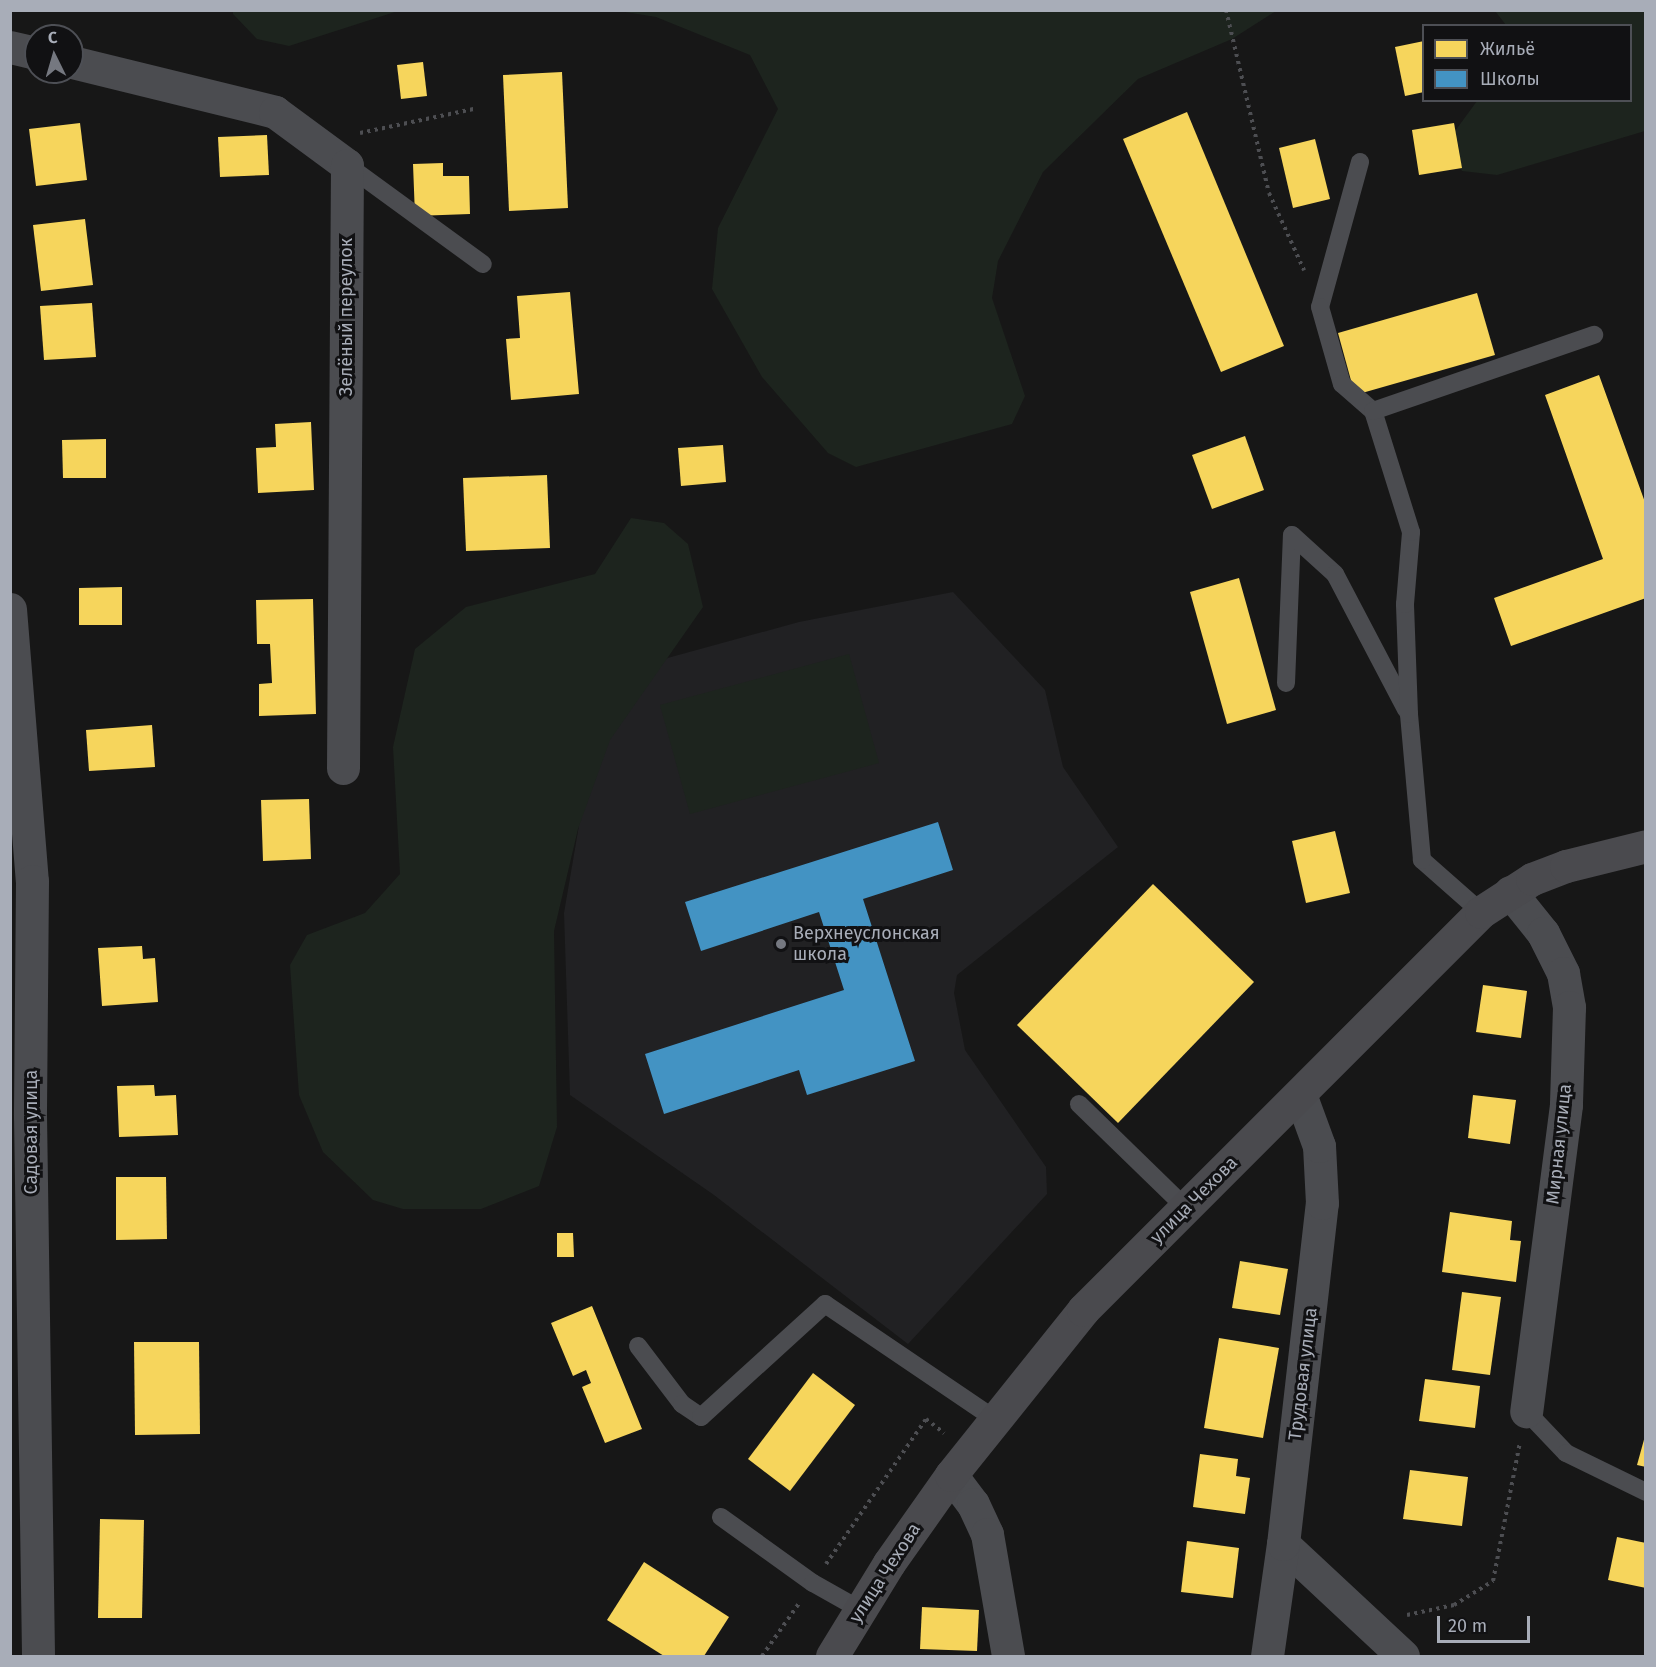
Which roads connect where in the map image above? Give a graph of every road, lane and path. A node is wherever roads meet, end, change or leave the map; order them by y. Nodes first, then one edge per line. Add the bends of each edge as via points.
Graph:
1 (1226, 10) edge
2 (84, 65) edge
3 (474, 109) dead end
4 (336, 157) junction
5 (1360, 162) dead end
6 (483, 264) dead end
7 (1320, 307) junction
8 (1594, 335) dead end
9 (1373, 411) junction
10 (10, 609) edge
11 (1286, 683) dead end
12 (1409, 714) junction
13 (343, 768) dead end
14 (1646, 846) edge
15 (1510, 892) junction
16 (1481, 912) junction
17 (1300, 1094) junction
18 (1079, 1104) dead end
19 (20, 1114) edge
20 (1186, 1208) junction
21 (638, 1346) dead end
22 (1526, 1411) junction
23 (995, 1419) junction
24 (960, 1463) junction
25 (1646, 1492) edge
26 (721, 1517) dead end
27 (1283, 1544) junction
28 (813, 1583) junction
29 (861, 1610) junction
30 (1368, 1624) junction
31 (38, 1656) edge
32 (762, 1656) edge
33 (832, 1656) edge
34 (1008, 1656) edge
35 (1267, 1656) edge
36 (1403, 1656) edge

1 - 7 path via 1269,193
2 - 4 street via 275,112
3 - 4 path via 360,133
4 - 6 lane
4 - 13 street, Зелёный переулок
5 - 7 lane
7 - 9 lane via 1342,384
8 - 9 lane
9 - 12 lane via 1411,532 1405,604
10 - 19 street, Садовая улица via 32,881
11 - 12 lane via 1292,535 1335,574
12 - 16 lane via 1422,860
14 - 15 street, улица Чехова via 1566,866
15 - 16 street, улица Чехова
15 - 22 street, Мирная улица via 1543,933 1563,973 1569,1007 1566,1105
16 - 17 street, улица Чехова
17 - 20 street, улица Чехова
17 - 27 street, Трудовая улица via 1319,1146 1322,1203
18 - 20 lane
19 - 31 street, Садовая улица
20 - 23 street, улица Чехова via 1083,1310
21 - 23 lane via 682,1404 701,1417 825,1304
22 - 25 lane via 1566,1453
22 - 30 path via 1493,1581 1454,1605
23 - 24 street, улица Чехова
24 - 28 path via 926,1419
24 - 29 street, улица Чехова
24 - 34 street via 987,1534
26 - 28 lane
27 - 30 street
27 - 35 street, Трудовая улица
28 - 29 lane
28 - 32 path
29 - 33 street, улица Чехова
30 - 36 street

